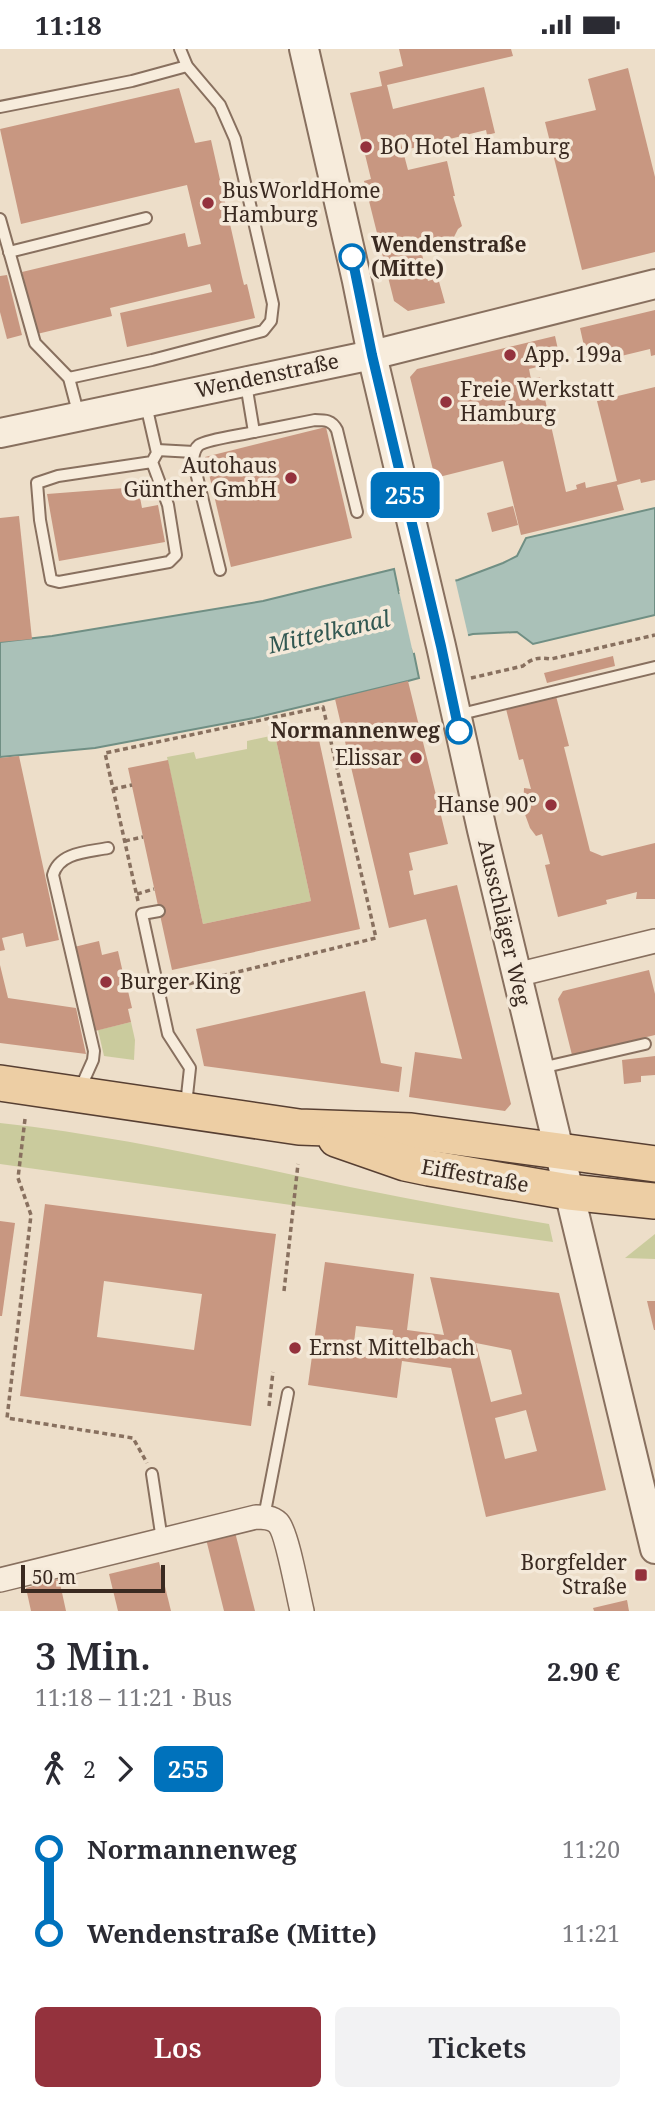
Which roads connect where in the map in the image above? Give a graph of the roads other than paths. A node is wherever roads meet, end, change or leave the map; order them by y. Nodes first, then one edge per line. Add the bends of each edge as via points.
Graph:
1 (180, 49) edge
2 (304, 49) edge
3 (187, 66) junction
4 (0, 107) edge
5 (146, 218) dead end
6 (0, 219) edge
7 (9, 252) junction
8 (655, 284) edge
9 (372, 355) junction
10 (69, 378) junction
11 (246, 381) junction
12 (146, 402) junction
13 (79, 416) junction
14 (254, 432) junction
15 (0, 433) edge
16 (156, 450) junction
17 (194, 452) junction
18 (152, 462) junction
19 (357, 512) dead end
20 (220, 570) dead end
21 (655, 667) edge
22 (456, 716) junction
23 (108, 848) dead end
24 (159, 911) dead end
25 (655, 941) edge
26 (516, 975) junction
27 (645, 1044) dead end
28 (539, 1068) junction
29 (2, 1084) edge
30 (78, 1095) junction
31 (185, 1110) junction
32 (299, 1127) junction
33 (558, 1151) junction
34 (655, 1164) edge
35 (569, 1192) junction
36 (655, 1201) edge
37 (288, 1393) dead end
38 (152, 1474) road end
39 (648, 1487) edge
40 (264, 1517) junction
41 (162, 1540) junction
42 (655, 1549) edge
43 (0, 1580) edge
44 (302, 1611) edge

1 - 3 lane
2 - 9 street, Ausschläger Weg
3 - 4 lane
3 - 10 lane via 220,105 235,139 273,304 271,321 263,331
5 - 7 lane
6 - 7 lane
7 - 10 lane via 34,343
8 - 9 street, Wendenstraße
9 - 11 street, Wendenstraße
9 - 22 street, Ausschläger Weg
10 - 13 lane
11 - 12 street, Wendenstraße
11 - 14 lane
12 - 13 street, Wendenstraße
12 - 16 lane
13 - 15 street, Wendenstraße
14 - 17 lane via 205,443
14 - 19 lane via 315,420 334,424
16 - 17 lane
16 - 18 lane
17 - 20 lane
18 - 18 lane via 37,483 51,580 169,562 176,555 168,505
21 - 22 lane
22 - 26 street, Ausschläger Weg
23 - 30 lane via 64,859 53,875 94,1051
24 - 31 lane via 142,915 168,1034 190,1067
25 - 26 street
26 - 28 street, Ausschläger Weg
27 - 28 lane
28 - 33 street, Ausschläger Weg
29 - 30 main road, Eiffestraße
30 - 31 main road, Eiffestraße
31 - 32 main road, Eiffestraße
32 - 33 main road, Eiffestraße via 411,1131
32 - 35 main road, Eiffestraße via 405,1163
33 - 34 main road, Eiffestraße
33 - 35 street, Ausschläger Weg
35 - 36 main road, Eiffestraße
35 - 39 street, Ausschläger Weg
37 - 40 lane
38 - 41 lane
39 - 42 street, Ausschläger Weg
40 - 41 street
40 - 44 street via 282,1528
41 - 43 street

